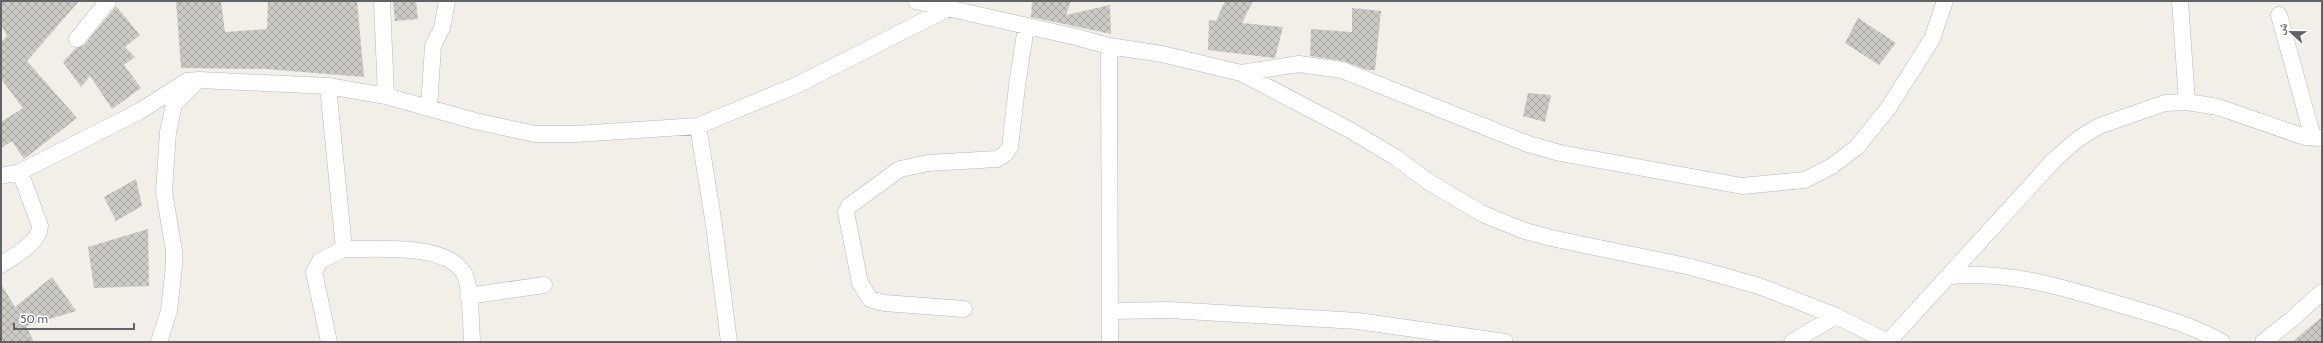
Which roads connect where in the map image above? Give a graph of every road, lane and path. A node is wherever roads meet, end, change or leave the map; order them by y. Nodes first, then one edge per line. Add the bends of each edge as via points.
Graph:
1 (108, 1) edge
2 (382, 1) edge
3 (448, 1) edge
4 (916, 1) edge
5 (1945, 1) edge
6 (2180, 1) edge
7 (949, 8) junction
8 (2279, 15) dead end
9 (1026, 27) junction
10 (77, 39) dead end
11 (1109, 46) junction
12 (1241, 74) junction
13 (199, 80) junction
14 (328, 86) junction
15 (386, 96) junction
16 (2186, 102) junction
17 (429, 108) junction
18 (698, 126) junction
19 (2318, 138) edge
20 (20, 172) junction
21 (1, 176) edge
22 (344, 249) junction
23 (1, 265) edge
24 (1950, 276) junction
25 (544, 285) dead end
26 (2322, 292) edge
27 (468, 296) junction
28 (964, 309) dead end
29 (1110, 311) junction
30 (1836, 316) junction
31 (159, 342) edge
32 (329, 342) edge
33 (472, 342) edge
34 (729, 342) edge
35 (1110, 342) edge
36 (1505, 342) edge
37 (1792, 342) edge
38 (1888, 342) edge
39 (2222, 342) edge
40 (2263, 342) edge

1 - 10 street
2 - 15 street
3 - 17 street via 442,28 433,46
4 - 7 street
5 - 12 street via 1932,39 1889,107 1857,147 1832,166 1804,180 1780,183 1742,186 1560,153 1528,144 1342,70 1299,64
6 - 16 street
7 - 9 street
7 - 18 street via 797,85
8 - 19 street
9 - 11 street
9 - 28 street via 1010,147 1005,154 997,159 928,163 900,169 849,206 846,212 860,283 870,299 884,304
11 - 12 street via 1162,54
11 - 29 street
12 - 30 street via 1348,129 1395,157 1439,188 1490,217 1525,231 1552,238 1691,267 1759,286
13 - 14 street
13 - 20 street via 187,81 128,117
13 - 31 street via 174,104 168,132 164,192 174,251 174,266 169,311
14 - 15 street
14 - 22 street
15 - 17 street
16 - 19 street via 2218,106
16 - 24 street via 2165,103 2099,126 2078,139 2055,159
17 - 18 street via 535,134 576,134
18 - 34 street
20 - 21 street
20 - 23 street via 40,226 40,233 36,240
22 - 27 street via 422,251 446,256 463,272
22 - 32 street via 320,261 314,272
24 - 38 street
24 - 39 street via 2004,275 2059,286 2168,319
25 - 27 street
26 - 40 street
27 - 33 street
29 - 35 street
29 - 36 street via 1169,310 1358,321
30 - 37 street
30 - 38 street

